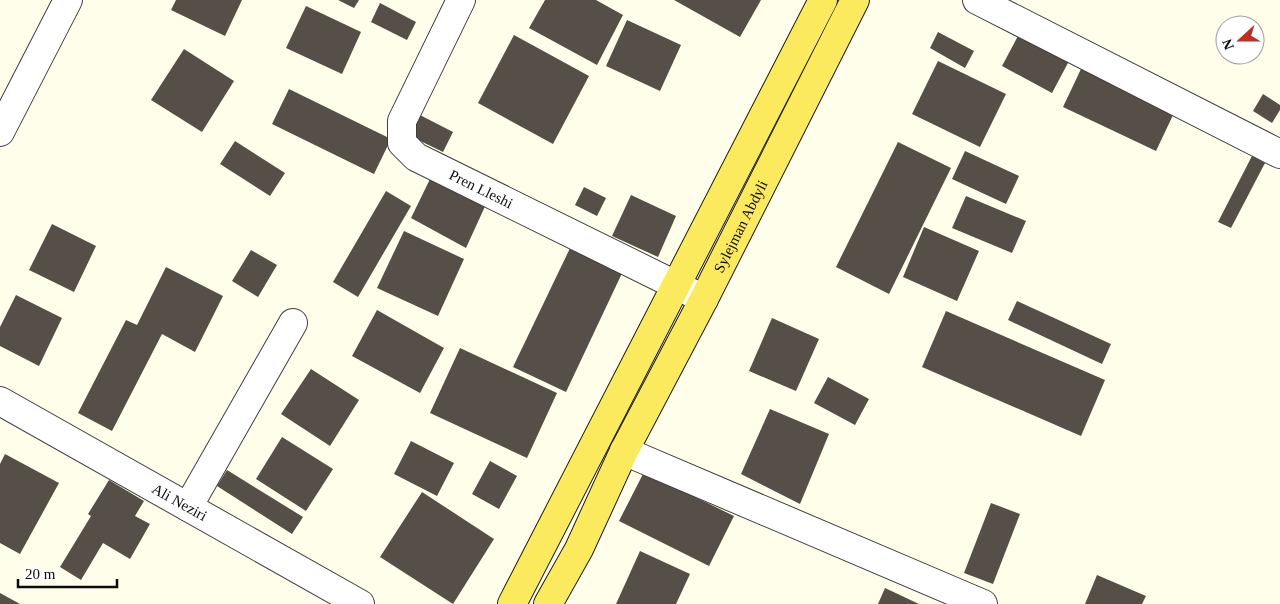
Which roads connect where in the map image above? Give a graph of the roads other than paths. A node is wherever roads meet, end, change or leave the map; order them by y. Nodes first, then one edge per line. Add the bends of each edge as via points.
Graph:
1 (68, 0) edge
2 (461, 0) edge
3 (823, 0) edge
4 (855, 0) edge
5 (977, 0) edge
6 (0, 132) edge
7 (1280, 154) edge
8 (676, 285) junction
9 (704, 299) junction
10 (293, 323) dead end
11 (0, 401) edge
12 (624, 451) junction
13 (188, 507) junction
14 (360, 604) edge
15 (512, 604) edge
16 (548, 604) edge
17 (983, 604) edge

1 - 6 street
2 - 8 street, Pren Lleshi via 402,121 402,143 416,156
3 - 8 main road
4 - 9 main road, Sylejman Abdyli
5 - 7 street
8 - 9 street, Pren Lleshi
8 - 15 main road
9 - 12 main road, Sylejman Abdyli
10 - 13 street
11 - 13 street, Ali Neziri
12 - 16 main road, Sylejman Abdyli via 579,549
12 - 17 street
13 - 14 street, Ali Neziri

